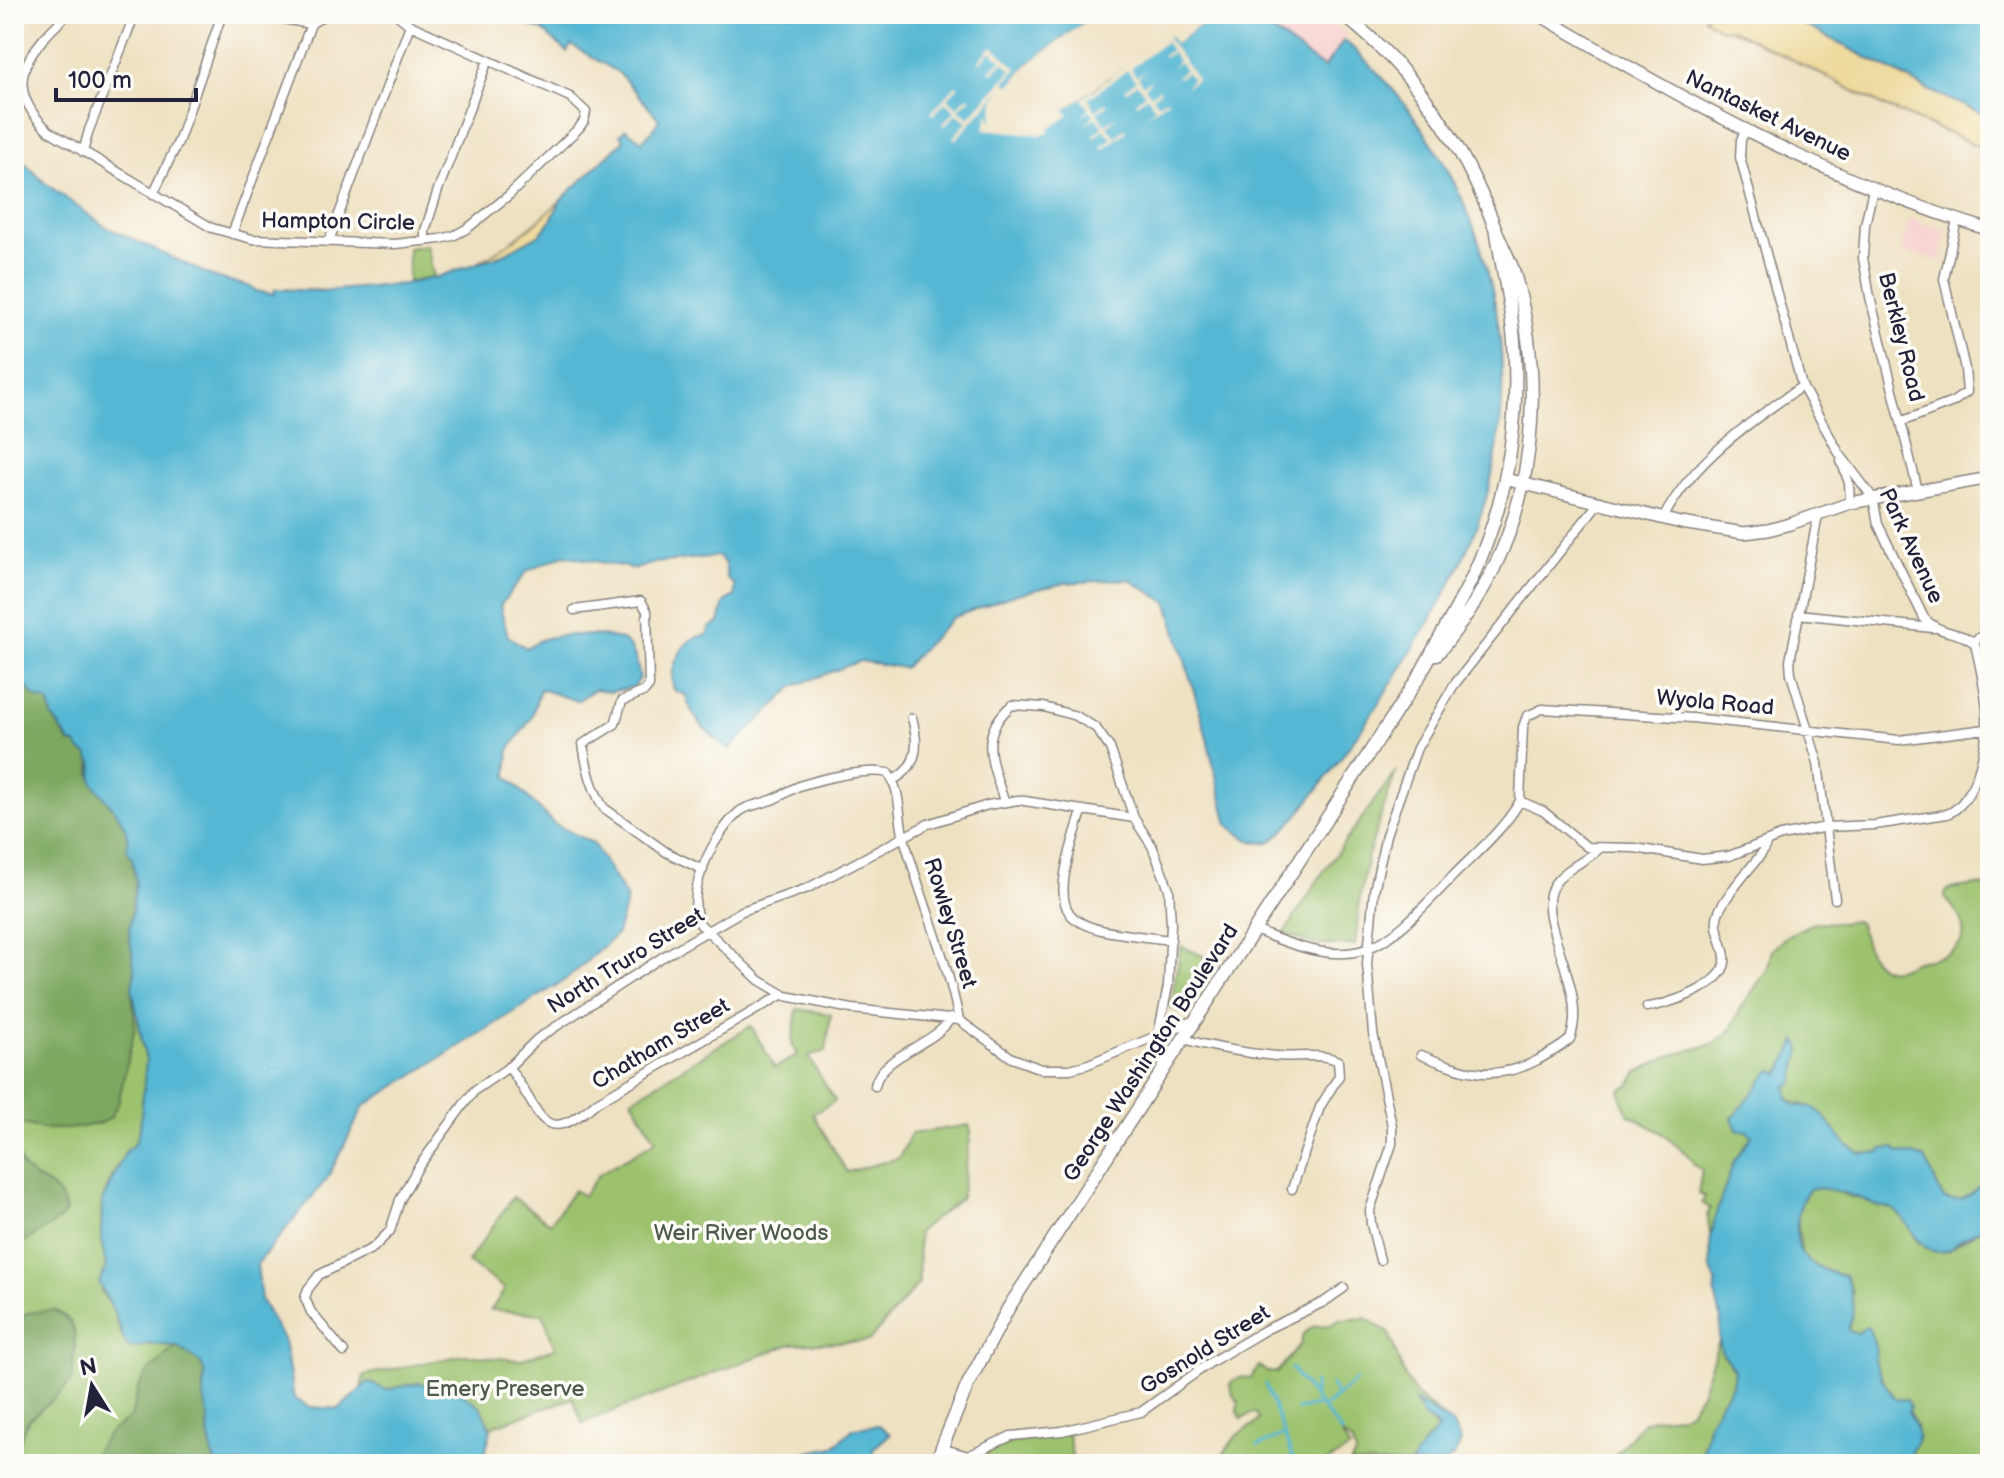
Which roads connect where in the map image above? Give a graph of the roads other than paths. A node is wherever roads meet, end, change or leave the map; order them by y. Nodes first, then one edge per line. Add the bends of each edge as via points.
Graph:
1 (68, 14) edge
2 (135, 14) edge
3 (222, 14) edge
4 (256, 14) edge
5 (326, 14) edge
6 (396, 14) edge
7 (1342, 14) edge
8 (1538, 14) edge
9 (311, 24) junction
10 (410, 25) junction
11 (488, 60) junction
12 (1746, 128) junction
13 (83, 152) junction
14 (1873, 189) junction
15 (153, 194) junction
16 (1957, 220) junction
17 (1990, 230) edge
18 (1497, 233) junction
19 (232, 234) junction
20 (329, 241) junction
21 (425, 241) junction
22 (1802, 386) junction
23 (1903, 421) junction
24 (1839, 453) junction
25 (1990, 478) edge
26 (1505, 479) junction
27 (1522, 483) junction
28 (1918, 491) junction
29 (1873, 498) junction
30 (1600, 501) junction
31 (1850, 503) junction
32 (1818, 515) junction
33 (1663, 519) junction
34 (574, 610) dead end
35 (1798, 614) junction
36 (1935, 628) junction
37 (1990, 631) edge
38 (1974, 641) junction
39 (1420, 675) junction
40 (912, 718) dead end
41 (1810, 729) junction
42 (1986, 729) junction
43 (893, 780) junction
44 (1004, 801) junction
45 (1520, 801) junction
46 (1082, 812) junction
47 (1134, 818) junction
48 (1826, 827) junction
49 (903, 836) junction
50 (1767, 842) junction
51 (1599, 849) junction
52 (703, 870) junction
53 (1835, 899) dead end
54 (1255, 930) junction
55 (708, 931) junction
56 (1171, 940) junction
57 (1367, 949) junction
58 (783, 994) junction
59 (1647, 1007) dead end
60 (955, 1019) junction
61 (1195, 1020) junction
62 (1158, 1035) junction
63 (1184, 1039) junction
64 (1421, 1055) dead end
65 (508, 1067) junction
66 (1164, 1068) junction
67 (875, 1086) dead end
68 (1292, 1189) dead end
69 (1380, 1260) dead end
70 (1344, 1288) dead end
71 (344, 1352) dead end
72 (941, 1448) junction
73 (935, 1464) edge

1 - 13 street, Hampton Circle via 24,58 16,88 27,114
2 - 13 street
3 - 15 street via 179,140
4 - 9 street
5 - 9 street
6 - 10 street, Hampton Circle
7 - 18 main road, George Washington Boulevard via 1389,56 1436,114 1476,183
8 - 12 street, Nantasket Avenue
9 - 19 street
10 - 11 street, Hampton Circle
10 - 20 street
11 - 21 street via 429,215
11 - 21 street, Hampton Circle via 570,97 586,112 584,121 488,213 453,236
12 - 14 street, Nantasket Avenue
12 - 22 street, Park Avenue via 1741,161
13 - 15 street, Hampton Circle
14 - 16 street, Nantasket Avenue
14 - 23 street, Berkley Road via 1863,258
15 - 19 street, Hampton Circle
16 - 17 street, Nantasket Avenue
16 - 23 street via 1944,279 1967,392
18 - 26 main road, George Washington Boulevard via 1515,357 1514,422
18 - 27 main road, George Washington Boulevard via 1513,269 1530,354 1531,416
19 - 20 street, Hampton Circle
20 - 21 street, Hampton Circle
22 - 24 street, Park Avenue
22 - 33 street via 1714,454
23 - 28 street, Berkley Road
24 - 29 street, Park Avenue
24 - 31 street, Park Avenue
25 - 28 street
26 - 27 street
26 - 39 main road, George Washington Boulevard via 1475,570
27 - 30 street
27 - 39 main road, George Washington Boulevard via 1495,567
28 - 29 street
29 - 31 street
29 - 36 street, Park Avenue via 1878,524 1920,612
30 - 33 street
30 - 57 street via 1431,719 1386,835
31 - 32 street
32 - 33 street via 1744,533
32 - 35 street
34 - 52 street via 641,601 647,611 649,686 620,704 615,724 583,744 604,808 666,852
35 - 36 street
35 - 41 street via 1791,674
36 - 38 street, Park Avenue
37 - 38 street
38 - 42 street
39 - 54 main road, George Washington Boulevard
40 - 43 street via 916,756
41 - 42 street, Wyola Road via 1910,740
41 - 45 street, Wyola Road via 1542,709 1527,716 1523,727
41 - 48 street
42 - 48 street via 1974,782 1952,812
43 - 49 street, Rowley Street
43 - 52 street via 888,773 862,773 802,785 747,807 717,840
44 - 46 street, North Truro Street via 1040,802
44 - 47 street via 989,754 990,734 999,716 1012,705 1025,704 1076,716 1096,728 1110,748
44 - 49 street, North Truro Street via 954,814
45 - 51 street via 1543,811 1587,847
45 - 57 street via 1497,832 1397,932
46 - 47 street, North Truro Street
46 - 56 street via 1062,890 1066,910 1097,931
47 - 56 street via 1169,889
48 - 50 street
48 - 53 street
49 - 55 street, North Truro Street via 808,888 750,907
49 - 60 street, Rowley Street
50 - 51 street via 1714,859 1635,848
50 - 59 street via 1718,912 1726,957 1722,973 1685,996
51 - 64 street via 1562,876 1550,892 1550,919 1573,990 1576,1020 1570,1039 1510,1072 1482,1074
52 - 55 street via 695,906
54 - 57 street via 1315,952
54 - 61 main road, George Washington Boulevard
55 - 58 street via 744,968
55 - 65 street, North Truro Street via 544,1034
56 - 62 street
57 - 69 street via 1373,1033 1392,1144 1370,1210
58 - 60 street via 852,1009
58 - 65 street, Chatham Street via 560,1126 541,1117
60 - 62 street via 1012,1058 1041,1069 1086,1065
60 - 67 street via 886,1065
61 - 62 street
61 - 63 main road, George Washington Boulevard
62 - 66 street
63 - 66 main road, George Washington Boulevard
63 - 68 street via 1221,1049 1338,1061 1339,1076 1318,1111
65 - 71 street, North Truro Street via 475,1090 453,1118 417,1169 390,1231 373,1248 319,1275 308,1289 305,1298 311,1312
66 - 72 main road, George Washington Boulevard via 1005,1314
70 - 72 street, Gosnold Street via 1211,1362 1141,1412 1062,1431 1011,1436 968,1456
72 - 73 main road, George Washington Boulevard

